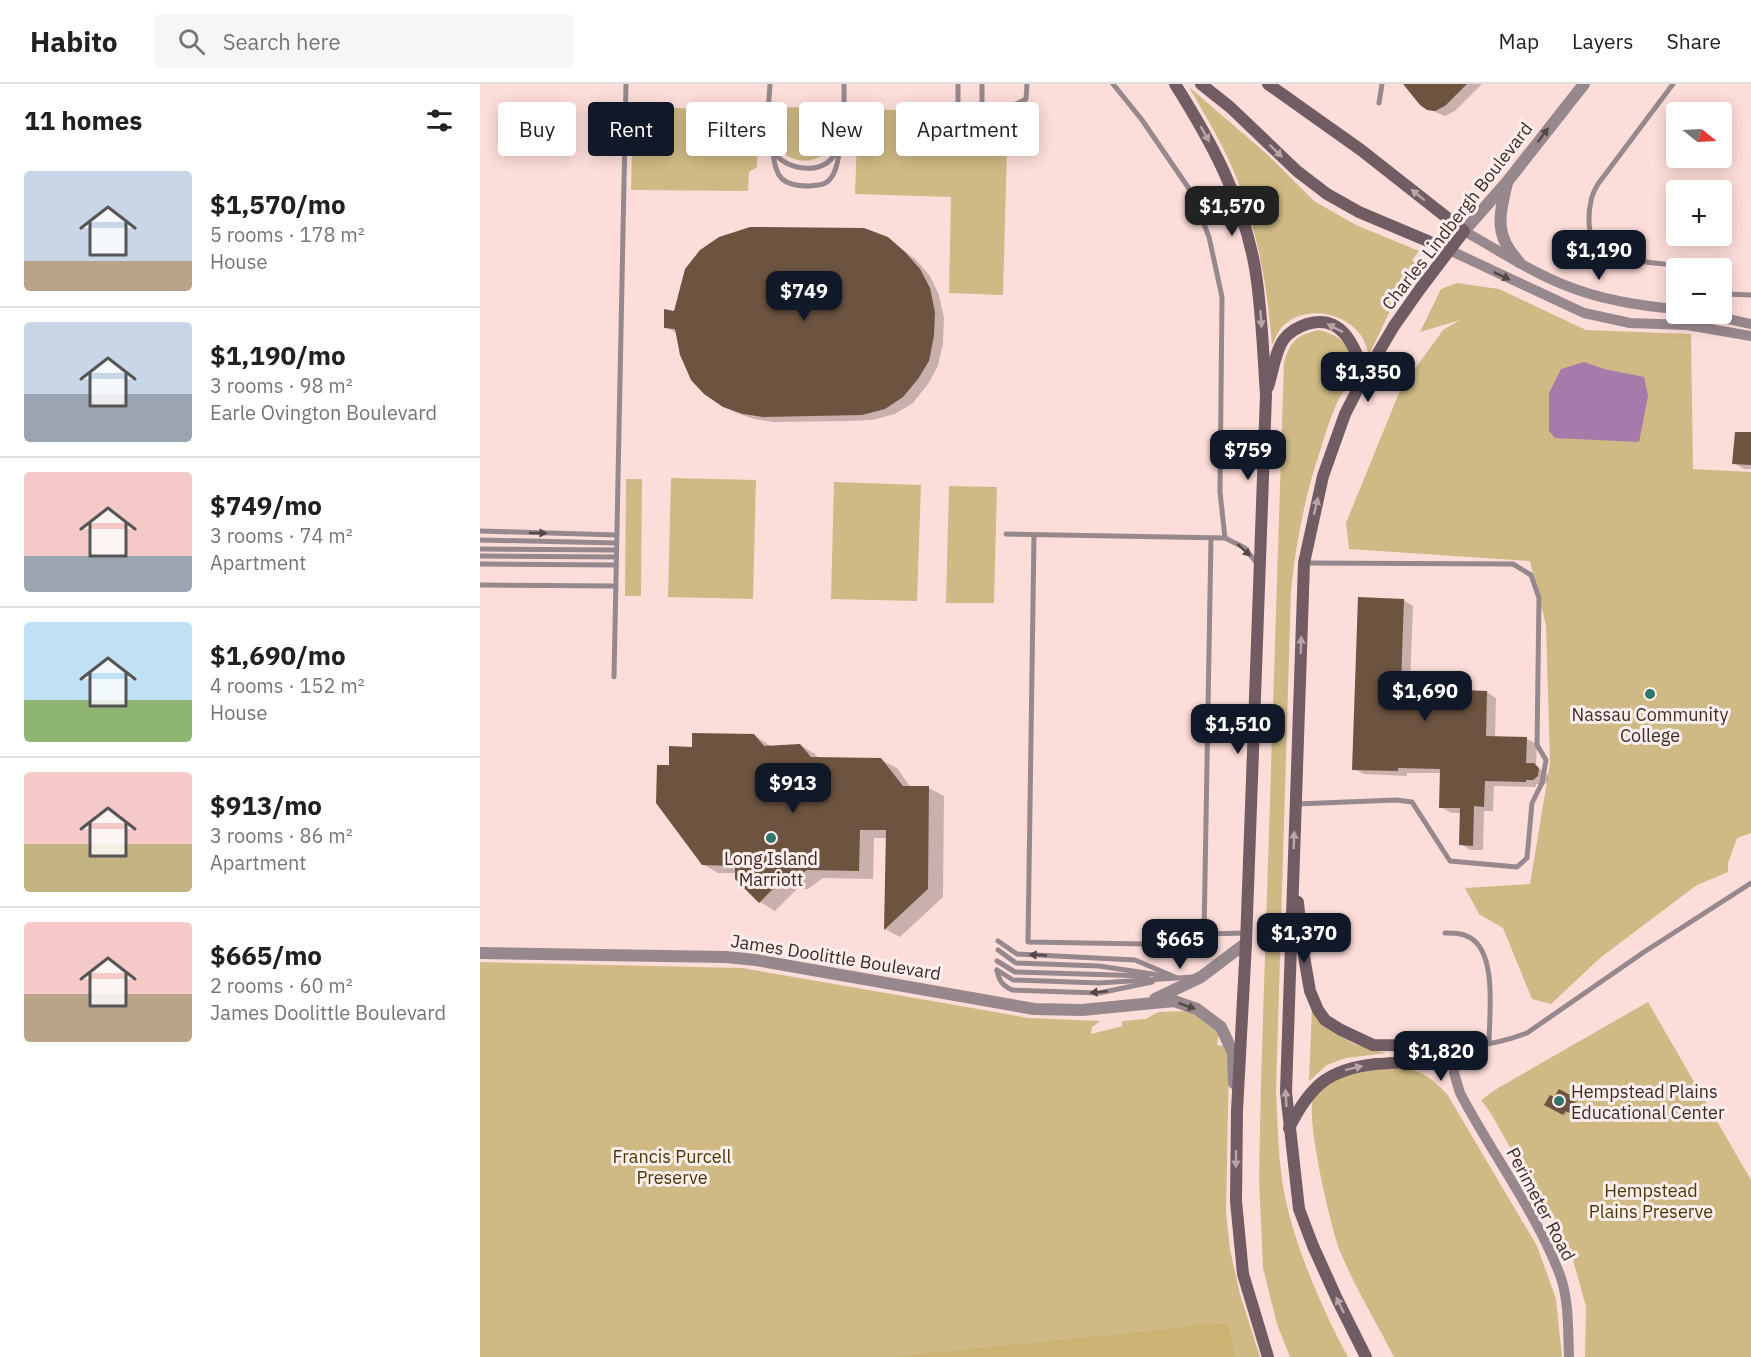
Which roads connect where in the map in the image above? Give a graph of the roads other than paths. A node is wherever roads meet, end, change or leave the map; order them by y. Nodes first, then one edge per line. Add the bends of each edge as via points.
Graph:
1 (626, 84) edge
2 (770, 84) edge
3 (844, 84) edge
4 (958, 84) edge
5 (982, 84) edge
6 (1027, 84) edge
7 (1113, 84) edge
8 (1175, 84) edge
9 (1201, 84) edge
10 (1268, 84) edge
11 (1382, 84) edge
12 (1584, 84) edge
13 (1673, 84) edge
14 (770, 102) edge
15 (843, 102) edge
16 (958, 102) dead end
17 (982, 102) edge
18 (1020, 102) edge
19 (1380, 103) dead end
20 (774, 156) edge
21 (778, 156) edge
22 (834, 156) edge
23 (838, 156) edge
24 (1507, 182) junction
25 (1464, 231) junction
26 (1449, 250) junction
27 (1519, 262) junction
28 (1666, 264) edge
29 (1732, 294) edge
30 (1751, 295) edge
31 (1666, 308) edge
32 (1732, 319) edge
33 (1711, 324) edge
34 (1751, 324) edge
35 (1712, 329) junction
36 (1751, 336) edge
37 (1365, 375) junction
38 (1266, 395) junction
39 (480, 531) edge
40 (617, 534) junction
41 (1006, 534) dead end
42 (1034, 535) junction
43 (1211, 538) junction
44 (1225, 538) junction
45 (480, 540) edge
46 (616, 543) junction
47 (480, 549) edge
48 (616, 553) junction
49 (480, 556) edge
50 (1304, 563) junction
51 (480, 564) edge
52 (616, 565) junction
53 (1260, 567) junction
54 (480, 585) edge
55 (616, 586) junction
56 (614, 677) dead end
57 (1295, 804) junction
58 (1293, 871) junction
59 (1750, 884) edge
60 (1445, 933) dead end
61 (1204, 934) junction
62 (1246, 938) junction
63 (998, 941) dead end
64 (998, 950) dead end
65 (480, 953) edge
66 (997, 960) dead end
67 (1177, 977) junction
68 (1201, 977) junction
69 (1148, 1002) junction
70 (1489, 1044) junction
71 (1456, 1046) junction
72 (1237, 1111) junction
73 (1289, 1130) junction
74 (1268, 1357) edge
75 (1366, 1357) edge
76 (1569, 1357) edge

1 - 40 lane
2 - 14 lane
3 - 15 lane
4 - 16 lane
5 - 17 lane
6 - 18 lane via 1026,99
7 - 44 lane via 1192,193 1209,237 1222,304 1220,492
8 -> 38 main road via 1217,155 1238,206 1261,312
9 -> 26 main road via 1327,194 1359,212
25 -> 10 main road
11 - 19 lane
24 -> 12 street, Charles Lindbergh Boulevard
13 - 28 lane via 1598,184 1589,220 1593,243 1601,251
20 - 23 lane via 782,180 796,185 822,185 831,178
21 - 22 lane via 793,167 802,168 827,163
24 - 25 street, Charles Lindbergh Boulevard
24 - 27 street via 1500,226 1503,241
25 - 26 main road, Charles Lindbergh Boulevard
25 - 27 street
26 -> 35 street via 1584,313 1630,323
26 - 37 main road, Charles Lindbergh Boulevard via 1394,326
27 - 31 street via 1568,286 1634,305
29 - 30 lane
32 - 34 street
33 - 35 lane
35 - 36 street
37 -> 38 main road via 1345,333 1323,322 1312,323 1297,327 1284,338
50 -> 37 main road, Charles Lindbergh Boulevard via 1323,476
38 - 53 main road
39 -> 40 lane
40 - 46 lane
41 - 42 lane
42 - 43 lane
42 - 61 lane via 1028,942 1204,945
43 - 44 lane
43 - 61 lane
44 -> 53 lane via 1245,549
45 - 46 lane
46 - 48 lane
47 - 48 lane
48 - 49 lane
48 - 52 lane
57 -> 50 main road, Charles Lindbergh Boulevard
50 - 57 lane via 1514,564 1531,575 1539,598 1537,745 1546,760 1542,783 1532,803 1527,858 1516,867 1450,861 1412,802
51 - 52 lane
52 - 55 lane
53 - 62 main road
54 - 55 lane
55 - 56 lane
58 -> 57 main road, Charles Lindbergh Boulevard
58 - 71 main road via 1310,991 1325,1020 1373,1045
73 -> 58 main road, Charles Lindbergh Boulevard via 1286,1092
59 - 70 lane via 1527,1032
60 - 70 lane via 1468,936 1483,952 1489,973
61 - 62 lane
62 - 68 street, James Doolittle Boulevard
62 - 72 main road
67 -> 63 lane via 1135,960 1017,954
64 - 67 lane via 1016,963 1099,966
65 - 69 street, James Doolittle Boulevard via 726,957 1034,1009 1082,1010
66 - 67 lane via 1014,972
67 -> 67 lane via 1099,993 1012,990 999,980 998,970 1013,980 1099,983
67 - 68 lane
68 - 69 street, James Doolittle Boulevard
69 -> 72 street, James Doolittle Boulevard via 1184,1004 1221,1027 1233,1053
70 - 71 lane
73 -> 71 main road via 1305,1099 1326,1078 1366,1065 1417,1060
71 - 76 street, Perimeter Road via 1468,1109 1547,1243 1560,1276 1567,1307
72 -> 74 main road via 1236,1201 1243,1275
75 -> 73 main road, Charles Lindbergh Boulevard via 1299,1209

